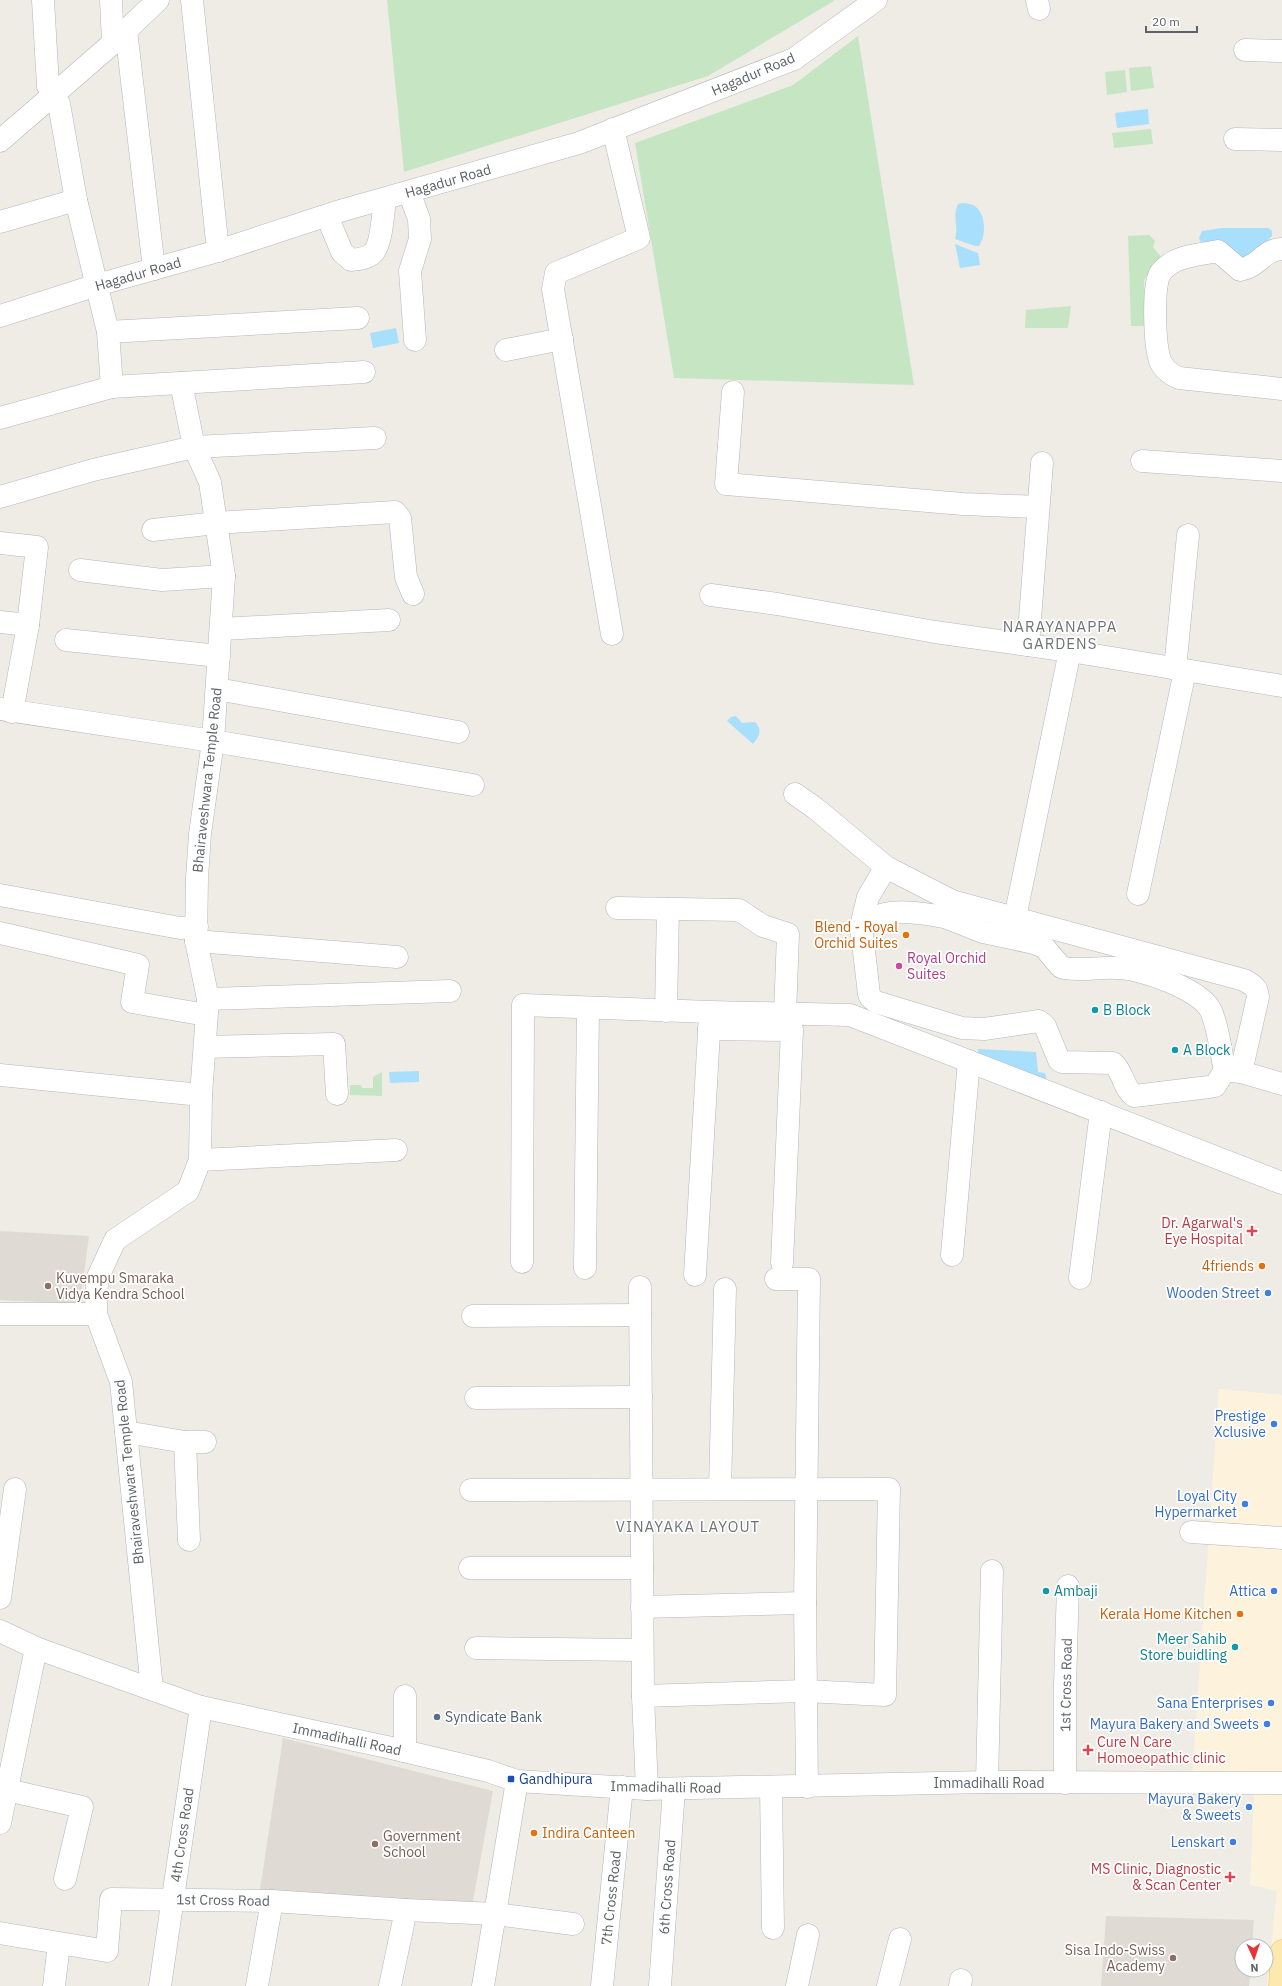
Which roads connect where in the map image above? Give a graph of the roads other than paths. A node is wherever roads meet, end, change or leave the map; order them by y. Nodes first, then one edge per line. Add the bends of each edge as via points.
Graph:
1 (43, 0) edge
2 (111, 0) edge
3 (158, 0) edge
4 (192, 0) edge
5 (876, 0) edge
6 (119, 36) junction
7 (1245, 50) dead end
8 (1282, 51) edge
9 (54, 96) junction
10 (613, 130) junction
11 (1235, 138) dead end
12 (1282, 140) edge
13 (0, 141) edge
14 (409, 192) junction
15 (385, 199) junction
16 (76, 200) junction
17 (327, 216) junction
18 (0, 222) edge
19 (1282, 249) edge
20 (218, 251) junction
21 (154, 269) junction
22 (97, 285) junction
23 (0, 316) edge
24 (358, 318) dead end
25 (108, 332) junction
26 (562, 339) junction
27 (415, 340) dead end
28 (506, 350) dead end
29 (364, 372) dead end
30 (181, 383) junction
31 (112, 387) junction
32 (1282, 388) edge
33 (733, 392) dead end
34 (0, 418) edge
35 (375, 438) dead end
36 (194, 447) junction
37 (1142, 461) dead end
38 (1042, 463) dead end
39 (1282, 471) edge
40 (0, 497) edge
41 (1038, 507) junction
42 (216, 523) junction
43 (152, 530) dead end
44 (1188, 535) dead end
45 (0, 543) edge
46 (80, 570) dead end
47 (224, 576) junction
48 (413, 594) dead end
49 (711, 595) dead end
50 (389, 620) dead end
51 (0, 622) edge
52 (28, 625) junction
53 (221, 629) junction
54 (612, 634) dead end
55 (66, 640) dead end
56 (1028, 645) junction
57 (1070, 651) junction
58 (219, 656) junction
59 (1180, 670) junction
60 (1282, 686) edge
61 (217, 689) junction
62 (6, 710) edge
63 (458, 732) dead end
64 (213, 741) junction
65 (473, 785) dead end
66 (795, 794) dead end
67 (886, 868) junction
68 (1138, 894) dead end
69 (0, 895) edge
70 (617, 908) dead end
71 (1017, 908) dead end
72 (668, 909) junction
73 (948, 909) junction
74 (861, 926) junction
75 (0, 933) edge
76 (196, 934) junction
77 (397, 957) dead end
78 (450, 991) dead end
79 (207, 1007) junction
80 (588, 1008) junction
81 (666, 1011) junction
82 (785, 1014) junction
83 (710, 1021) junction
84 (205, 1047) junction
85 (969, 1061) junction
86 (1233, 1071) junction
87 (0, 1075) edge
88 (1282, 1084) edge
89 (337, 1094) dead end
90 (201, 1095) junction
91 (1101, 1112) junction
92 (396, 1150) dead end
93 (200, 1160) junction
94 (1282, 1183) edge
95 (952, 1255) dead end
96 (522, 1262) dead end
97 (585, 1268) dead end
98 (695, 1276) dead end
99 (1080, 1278) dead end
100 (640, 1287) dead end
101 (725, 1289) dead end
102 (0, 1314) edge
103 (96, 1314) junction
104 (640, 1315) junction
105 (473, 1316) dead end
106 (641, 1397) junction
107 (476, 1398) dead end
108 (126, 1432) junction
109 (15, 1489) dead end
110 (720, 1489) junction
111 (471, 1490) dead end
112 (642, 1490) junction
113 (808, 1490) junction
114 (1190, 1532) dead end
115 (1282, 1538) edge
116 (189, 1540) dead end
117 (470, 1568) dead end
118 (642, 1568) junction
119 (992, 1571) dead end
120 (1068, 1586) dead end
121 (0, 1598) edge
122 (805, 1603) junction
123 (642, 1608) junction
124 (0, 1631) edge
125 (36, 1648) junction
126 (476, 1648) dead end
127 (642, 1650) junction
128 (152, 1689) junction
129 (805, 1691) junction
130 (405, 1696) dead end
131 (643, 1696) junction
132 (201, 1707) junction
133 (405, 1751) junction
134 (517, 1780) junction
135 (987, 1782) junction
136 (1065, 1783) junction
137 (1282, 1783) edge
138 (622, 1787) junction
139 (771, 1787) junction
140 (807, 1787) junction
141 (674, 1788) junction
142 (646, 1789) junction
143 (7, 1790) junction
144 (0, 1823) edge
145 (65, 1879) dead end
146 (173, 1899) junction
147 (272, 1901) junction
148 (406, 1910) junction
149 (496, 1914) junction
150 (573, 1924) dead end
151 (773, 1928) dead end
152 (0, 1933) edge
153 (808, 1935) dead end
154 (900, 1939) dead end
155 (59, 1944) junction
156 (1282, 1951) edge
157 (54, 1986) edge
158 (160, 1986) edge
159 (257, 1986) edge
160 (390, 1986) edge
161 (483, 1986) edge
162 (602, 1986) edge
163 (660, 1986) edge
164 (797, 1986) edge
165 (888, 1986) edge
166 (1280, 1986) edge

1 - 9 street via 48,86
2 - 6 street
3 - 6 street
4 - 20 street
5 - 10 street, Hagadur Road via 794,59
6 - 9 street
6 - 21 street
7 - 8 street
9 - 13 street
9 - 16 street via 60,104
10 - 14 street, Hagadur Road via 579,143
10 - 26 street via 639,238 556,273 553,289
11 - 12 street
14 - 15 street, Hagadur Road
14 - 27 street via 419,219 420,239 410,271
15 - 17 street, Hagadur Road
15 - 17 street via 378,242 373,253 363,259 351,260 342,252
16 - 18 street
16 - 22 street
17 - 20 street, Hagadur Road
19 - 32 street via 1274,249 1251,268 1240,270 1218,251 1176,259 1157,278 1155,290 1159,358 1169,374 1179,378
20 - 21 street, Hagadur Road
21 - 22 street, Hagadur Road
22 - 23 street, Hagadur Road
22 - 25 street
24 - 25 street
25 - 31 street
26 - 28 street
26 - 54 street
29 - 30 street
30 - 31 street
30 - 36 street, Bhairaveshwara Temple Road
31 - 34 street
33 - 41 street via 726,484 963,504
35 - 36 street
36 - 40 street via 93,470
36 - 42 street, Bhairaveshwara Temple Road via 210,482
37 - 39 street
38 - 41 street
41 - 56 street
42 - 43 street
42 - 47 street, Bhairaveshwara Temple Road
42 - 48 street via 395,512 400,518 406,577
44 - 59 street
45 - 52 street via 37,547
46 - 47 street via 162,580
47 - 53 street, Bhairaveshwara Temple Road
49 - 56 street
50 - 53 street
51 - 52 street
52 - 62 street
53 - 58 street, Bhairaveshwara Temple Road
55 - 58 street
56 - 57 street
57 - 59 street
57 - 71 street
58 - 61 street, Bhairaveshwara Temple Road
59 - 60 street
59 - 68 street
61 - 63 street
61 - 64 street, Bhairaveshwara Temple Road
62 - 64 street
64 - 65 street
64 - 76 street, Bhairaveshwara Temple Road via 200,834
66 - 67 street
67 - 73 street
67 - 74 street via 868,897
69 - 76 street via 180,928
70 - 72 street
72 - 81 street
72 - 82 street via 739,910 763,926 788,934
73 - 74 street via 920,914 885,914
73 - 86 street via 983,932 1044,947 1061,967 1131,969 1147,973 1194,994 1203,1000 1210,1010
73 - 86 street via 1244,980 1254,985 1258,990 1258,997
74 - 86 street via 869,994 876,1002 969,1029 1039,1021 1046,1026 1059,1060 1113,1063 1124,1085 1134,1096 1209,1088
75 - 79 street via 138,965 132,1002
76 - 77 street
76 - 79 street, Bhairaveshwara Temple Road
78 - 79 street
79 - 84 street, Bhairaveshwara Temple Road
80 - 81 street
80 - 96 street via 523,1005
80 - 97 street
81 - 83 street
82 - 83 street
82 - 85 street via 850,1015
83 - 98 street
83 - 113 street via 792,1030 779,1271 809,1279
84 - 89 street via 334,1044
84 - 90 street, Bhairaveshwara Temple Road
85 - 91 street
85 - 95 street
86 - 88 street
87 - 90 street
90 - 93 street, Bhairaveshwara Temple Road
91 - 94 street
91 - 99 street
92 - 93 street
93 - 103 street, Bhairaveshwara Temple Road via 188,1191 115,1240 97,1279
100 - 104 street
101 - 110 street
102 - 103 street
103 - 108 street, Bhairaveshwara Temple Road via 121,1382
104 - 105 street
104 - 106 street
106 - 107 street
106 - 112 street
108 - 116 street via 195,1442
108 - 128 street, Bhairaveshwara Temple Road
109 - 121 street
110 - 112 street
110 - 113 street
111 - 112 street
112 - 118 street
113 - 122 street
113 - 129 street via 889,1489 885,1695
114 - 115 street
117 - 118 street
118 - 123 street
119 - 135 street
120 - 136 street, 1st Cross Road
122 - 123 street
122 - 129 street
123 - 127 street
124 - 125 street, Immadihalli Road
125 - 128 street, Immadihalli Road
125 - 143 street
126 - 127 street
127 - 131 street
128 - 132 street, Immadihalli Road
129 - 131 street
129 - 140 street
130 - 133 street
131 - 142 street
132 - 133 street, Immadihalli Road
132 - 146 street, 4th Cross Road
133 - 134 street, Immadihalli Road
134 - 138 street, Immadihalli Road
134 - 149 street
135 - 136 street, Immadihalli Road
135 - 140 street, Immadihalli Road
136 - 137 street, Immadihalli Road
138 - 142 street, Immadihalli Road
138 - 162 street, 7th Cross Road
139 - 140 street, Immadihalli Road
139 - 141 street, Immadihalli Road
139 - 151 street
141 - 142 street, Immadihalli Road
141 - 163 street, 6th Cross Road
143 - 144 street
143 - 145 street via 82,1807
146 - 147 street, 1st Cross Road
146 - 155 street, 1st Cross Road via 111,1899 106,1951
146 - 158 street, 4th Cross Road
147 - 148 street, 1st Cross Road
147 - 159 street
148 - 149 street, 1st Cross Road
148 - 160 street
149 - 150 street, 1st Cross Road
149 - 161 street
152 - 155 street, 1st Cross Road
153 - 164 street
154 - 165 street
155 - 157 street
156 - 166 main road

